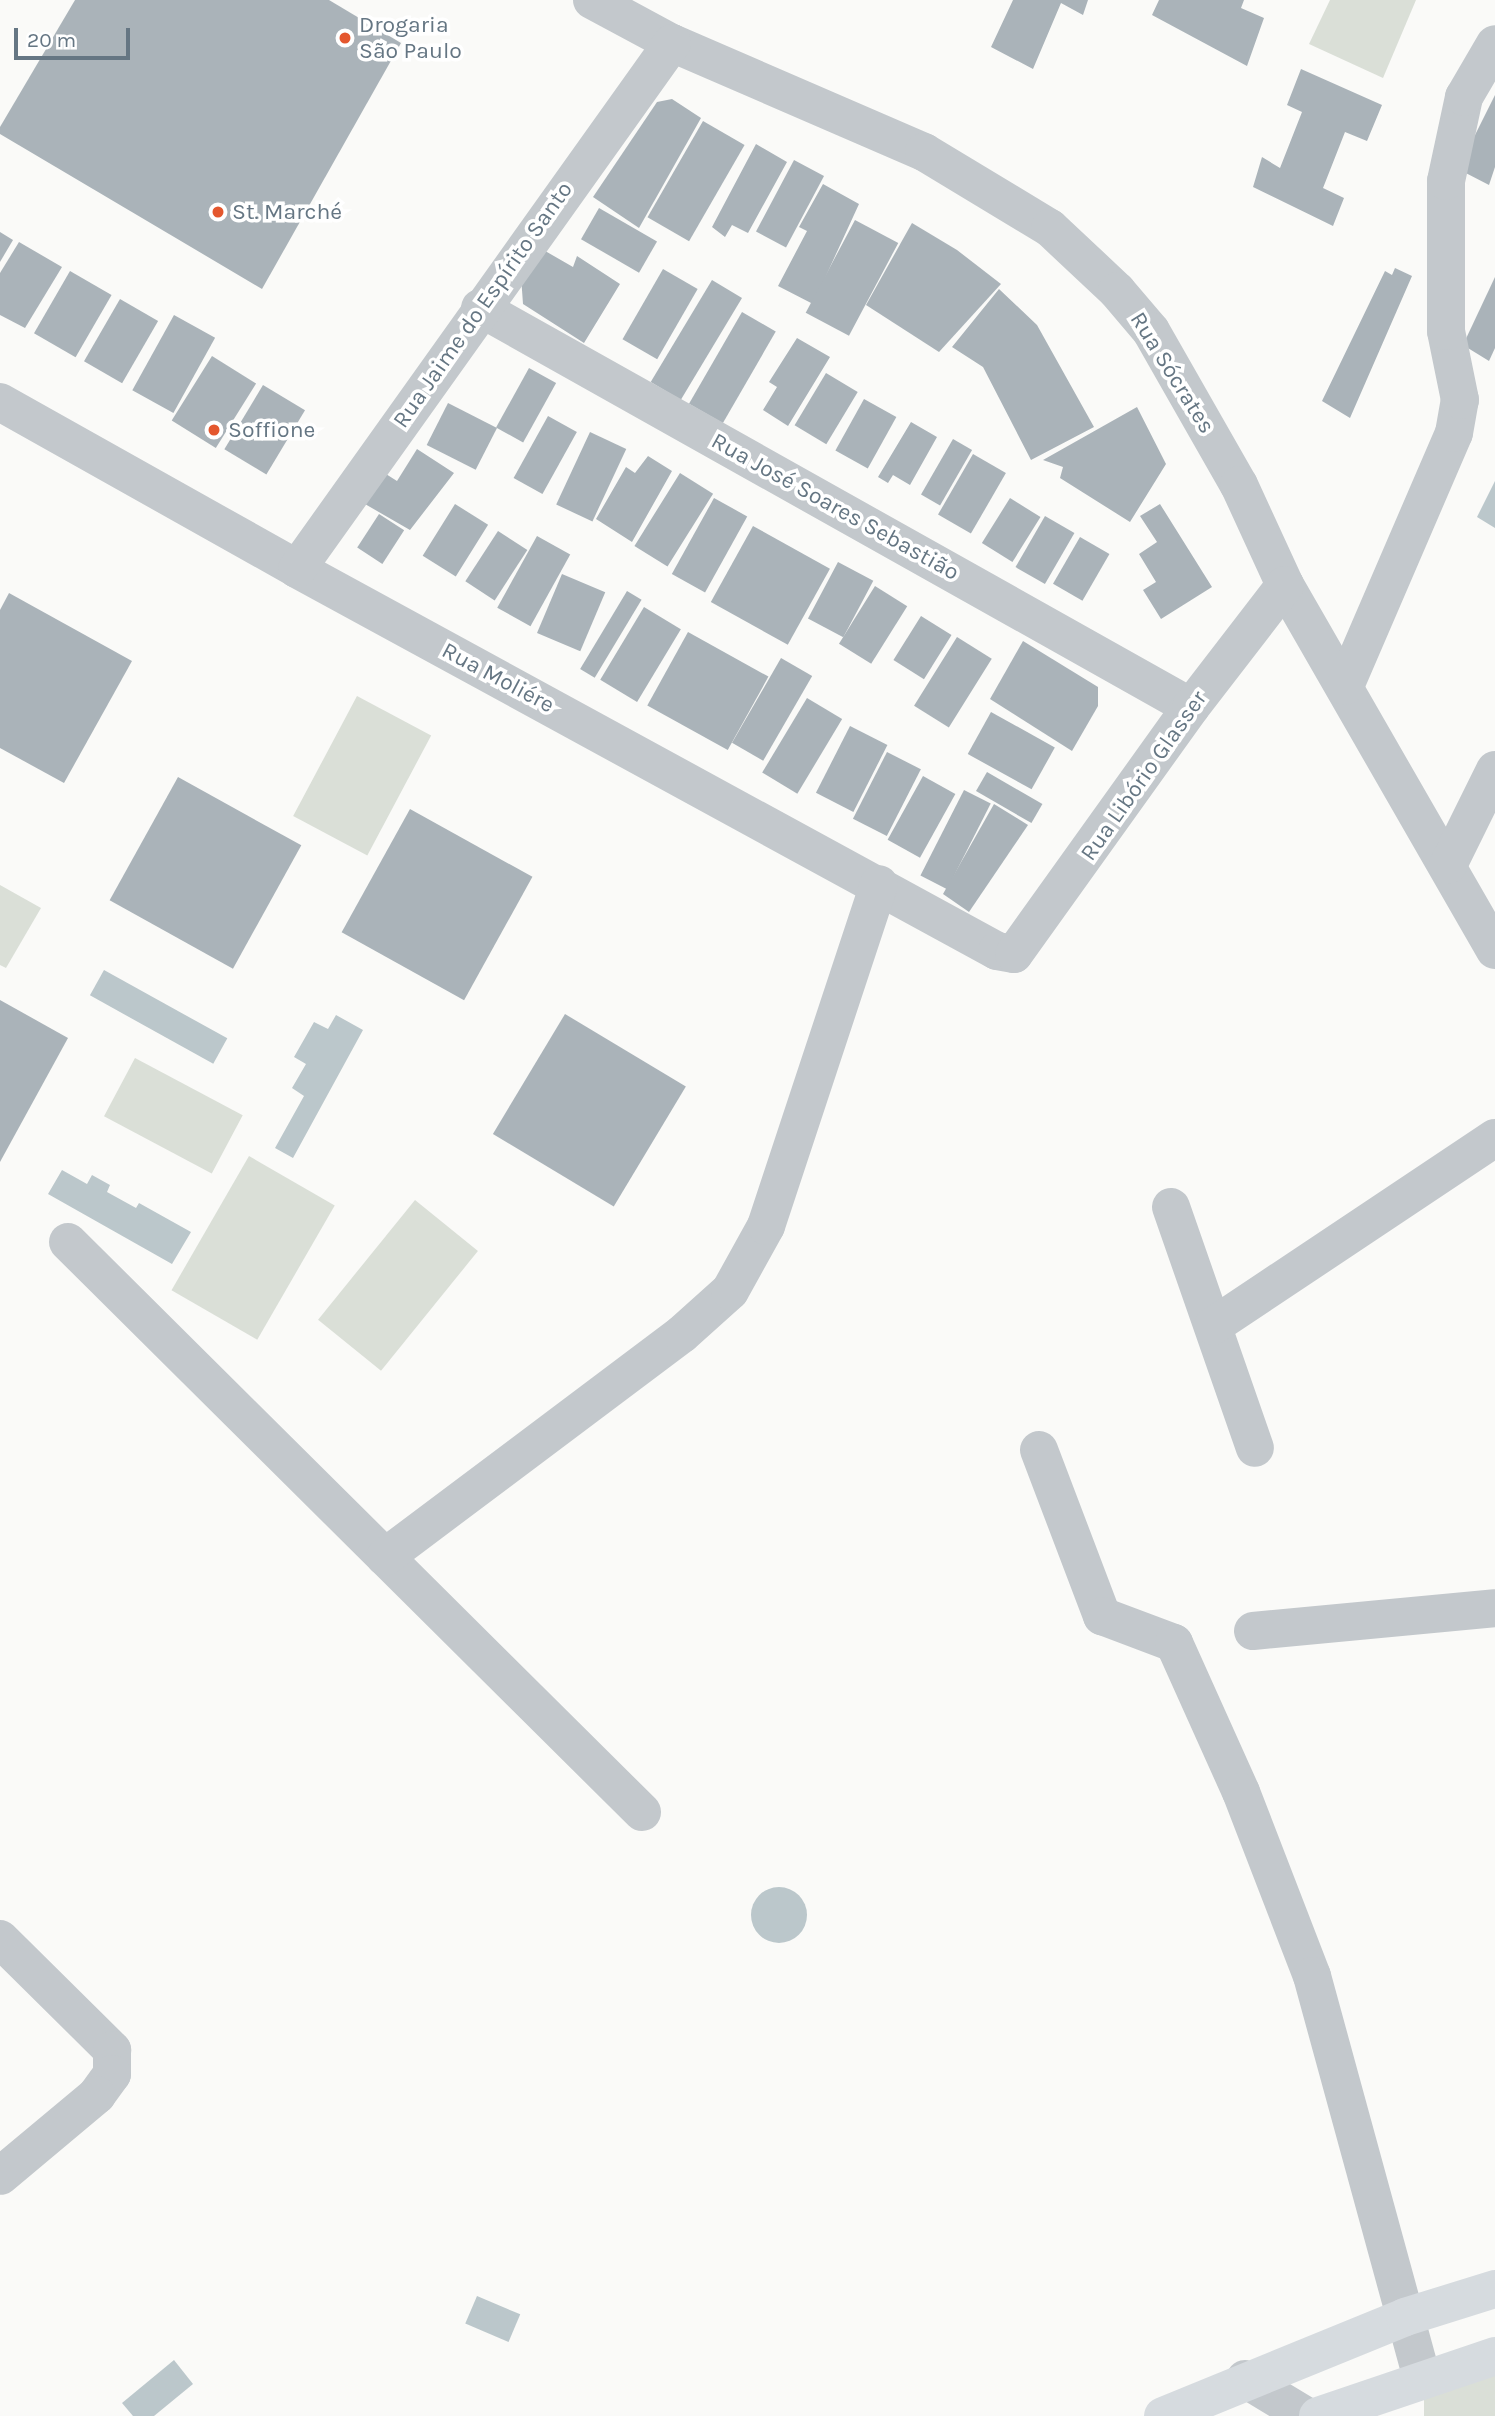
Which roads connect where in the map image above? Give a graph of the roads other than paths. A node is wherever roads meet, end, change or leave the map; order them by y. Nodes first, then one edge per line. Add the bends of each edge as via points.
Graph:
1 (592, 0) edge
2 (672, 43) junction
3 (1495, 44) edge
4 (480, 308) junction
5 (0, 402) edge
6 (297, 569) junction
7 (1285, 585) junction
8 (1345, 686) junction
9 (1191, 707) junction
10 (1495, 770) edge
11 (1448, 865) junction
12 (879, 884) junction
13 (1495, 950) edge
14 (997, 951) joint
15 (1495, 1138) edge
16 (1171, 1207) dead end
17 (68, 1242) dead end
18 (1213, 1326) junction
19 (1255, 1448) dead end
20 (1038, 1450) dead end
21 (385, 1558) junction
22 (1495, 1608) edge
23 (1253, 1631) dead end
24 (642, 1812) dead end
25 (0, 1939) edge
26 (0, 2176) edge
27 (1495, 2288) edge
28 (1405, 2317) junction
29 (1495, 2356) edge
30 (1422, 2378) junction
31 (1245, 2379) junction
32 (1163, 2416) edge
33 (1306, 2416) edge
34 (1318, 2416) edge

1 - 2 street, Rua Sócrates
2 - 4 street, Rua Jaime do Espírito Santo
2 - 7 street, Rua Sócrates via 924,152 1050,228 1117,291 1151,331 1239,485
3 - 8 street via 1464,97 1446,181 1446,331 1460,400 1454,433
4 - 6 street, Rua Jaime do Espírito Santo
4 - 9 street, Rua José Soares Sebastião
5 - 6 street, Rua Moliére
6 - 12 street, Rua Moliére
7 - 8 street, Rua Sócrates
7 - 9 street, Rua Libório Glasser
8 - 11 street, Rua Sócrates
9 - 14 street, Rua Libório Glasser via 1027,942 1014,954
10 - 11 street
11 - 13 street, Rua Sócrates
12 - 14 street, Rua Moliére
12 - 21 street via 766,1226 730,1291 682,1335
15 - 18 street
16 - 18 street
17 - 21 street
18 - 19 street
20 - 28 street via 1102,1616 1174,1643 1241,1792 1312,1976
21 - 24 street
22 - 23 street
25 - 26 street via 112,2050 112,2074 97,2095
27 - 28 main road
28 - 30 street
28 - 31 main road
29 - 30 main road
30 - 34 main road
31 - 32 main road
31 - 33 street

